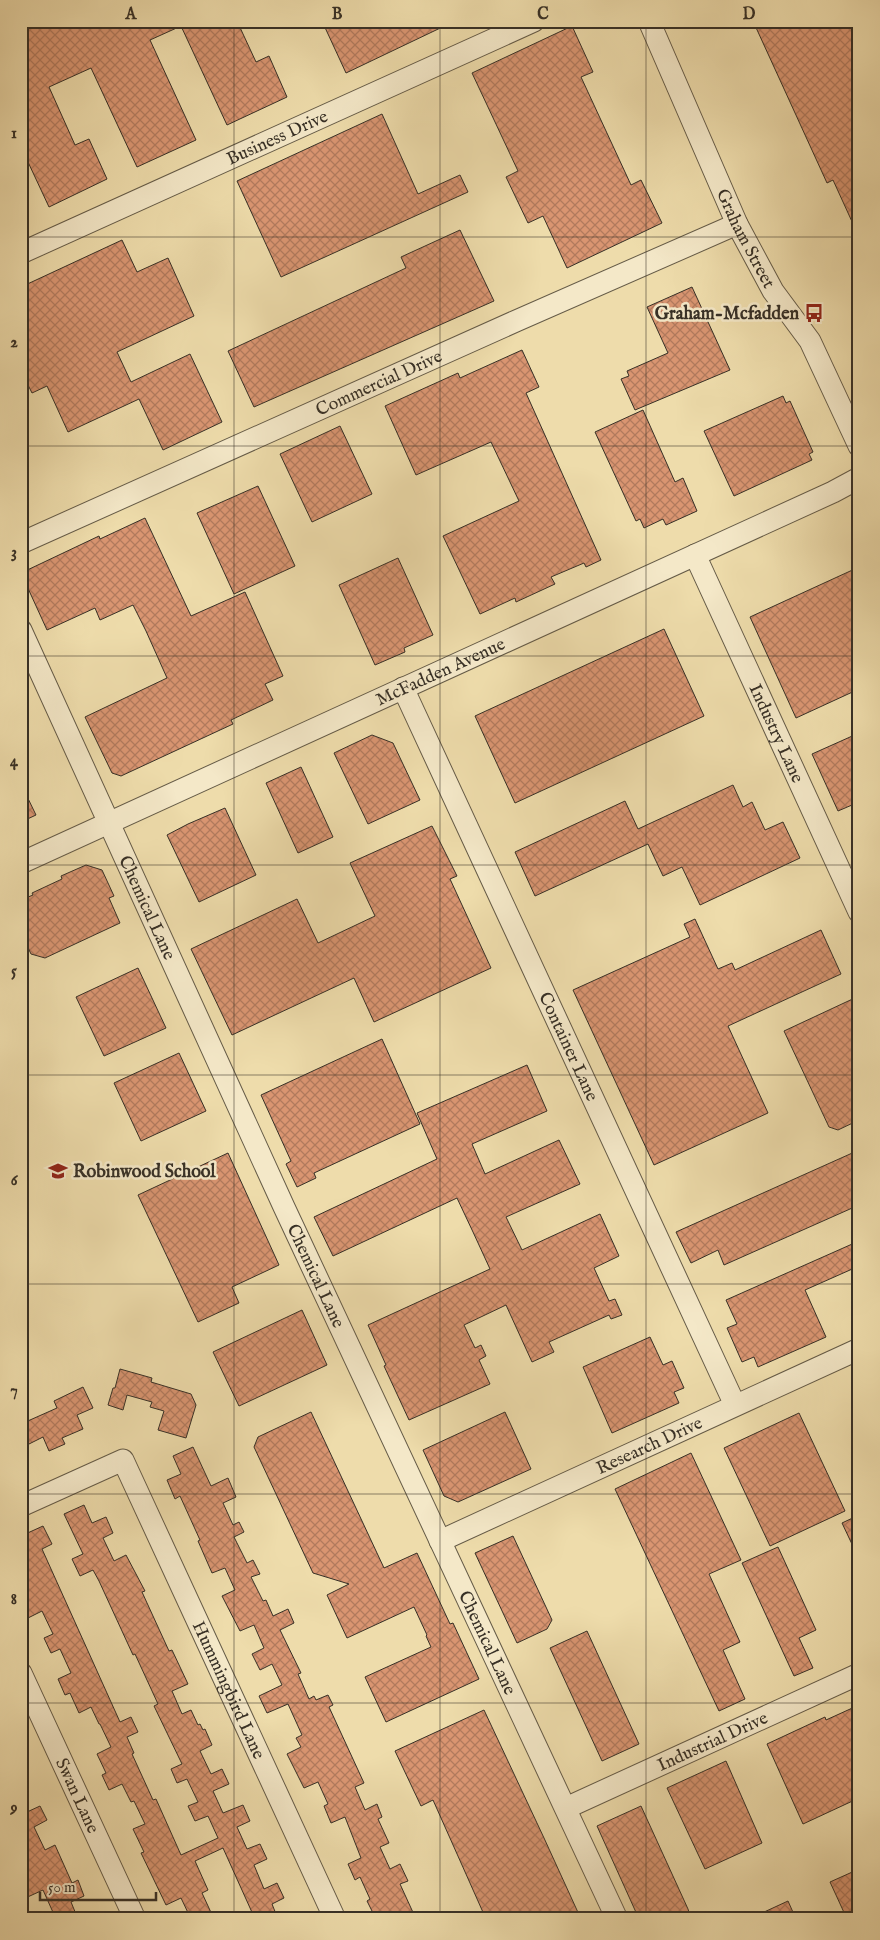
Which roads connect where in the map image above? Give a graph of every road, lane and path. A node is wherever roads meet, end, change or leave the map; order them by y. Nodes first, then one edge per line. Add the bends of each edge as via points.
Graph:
1 (534, 21) edge
2 (649, 21) edge
3 (737, 224) junction
4 (21, 253) edge
5 (859, 446) edge
6 (859, 478) edge
7 (21, 543) edge
8 (695, 555) junction
9 (21, 630) edge
10 (403, 688) junction
11 (109, 823) junction
12 (21, 863) edge
13 (859, 912) edge
14 (859, 1349) edge
15 (735, 1405) junction
16 (21, 1506) edge
17 (440, 1541) junction
18 (21, 1673) edge
19 (859, 1674) edge
20 (566, 1808) junction
21 (135, 1919) edge
22 (335, 1919) edge
23 (617, 1919) edge

1 - 4 street, Business Drive
2 - 3 street, Graham Street
3 - 5 street, Graham Street via 773,291 810,341
3 - 7 street, Commercial Drive
6 - 8 street, McFadden Avenue
8 - 10 street, McFadden Avenue
8 - 13 street, Industry Lane
9 - 11 street, Chemical Lane
10 - 11 street, McFadden Avenue
10 - 15 street, Container Lane
11 - 12 street, McFadden Avenue
11 - 17 street, Chemical Lane
14 - 15 street, Research Drive
15 - 17 street, Research Drive
16 - 22 street, Hummingbird Lane via 123,1460
17 - 20 street, Chemical Lane
18 - 21 street, Swan Lane
19 - 20 street, Industrial Drive
20 - 23 street, Chemical Lane

